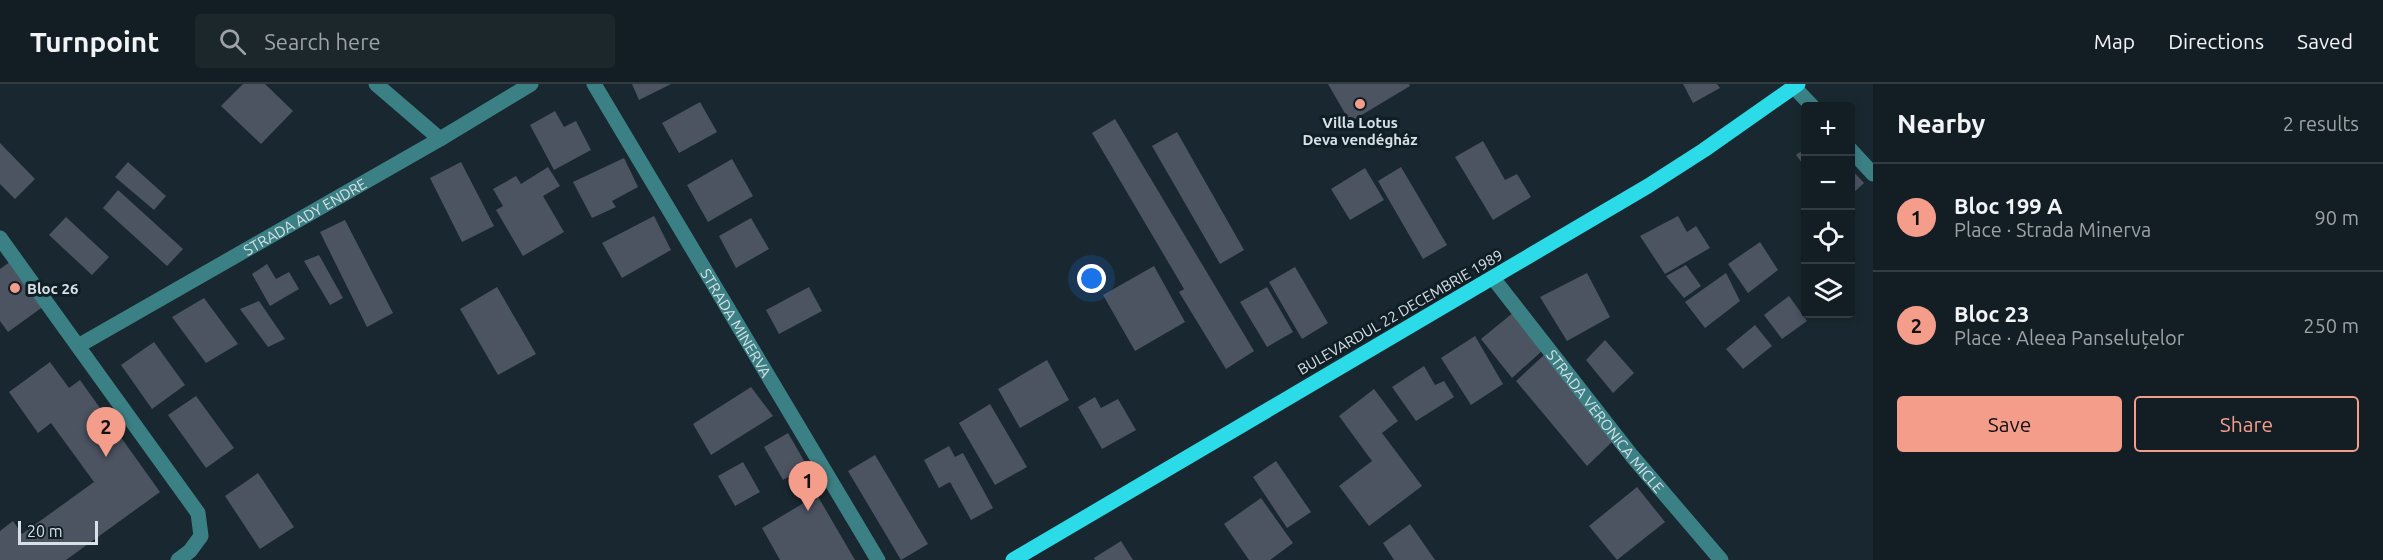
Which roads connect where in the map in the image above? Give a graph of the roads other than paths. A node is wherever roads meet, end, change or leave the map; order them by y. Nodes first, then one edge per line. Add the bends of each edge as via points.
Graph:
1 (376, 84) edge
2 (500, 84) edge
3 (531, 84) edge
4 (594, 84) edge
5 (1796, 85) edge
6 (512, 95) junction
7 (1809, 102) edge
8 (440, 139) junction
9 (1855, 154) edge
10 (1873, 174) edge
11 (0, 238) edge
12 (1493, 278) junction
13 (78, 346) junction
14 (178, 560) edge
15 (878, 560) edge
16 (1013, 560) edge
17 (1721, 560) edge

1 - 8 street
2 - 6 street
3 - 6 street, STRADA ADY ENDRE
4 - 15 street, STRADA MINERVA
5 - 7 street
5 - 12 main road, BULEVARDUL 22 DECEMBRIE 1989 via 1648,186
6 - 8 street, STRADA ADY ENDRE
8 - 13 street, STRADA ADY ENDRE
9 - 10 street
11 - 13 street
12 - 16 main road, BULEVARDUL 22 DECEMBRIE 1989
12 - 17 street, STRADA VERONICA MICLE via 1632,456
13 - 14 street via 198,513 201,536

